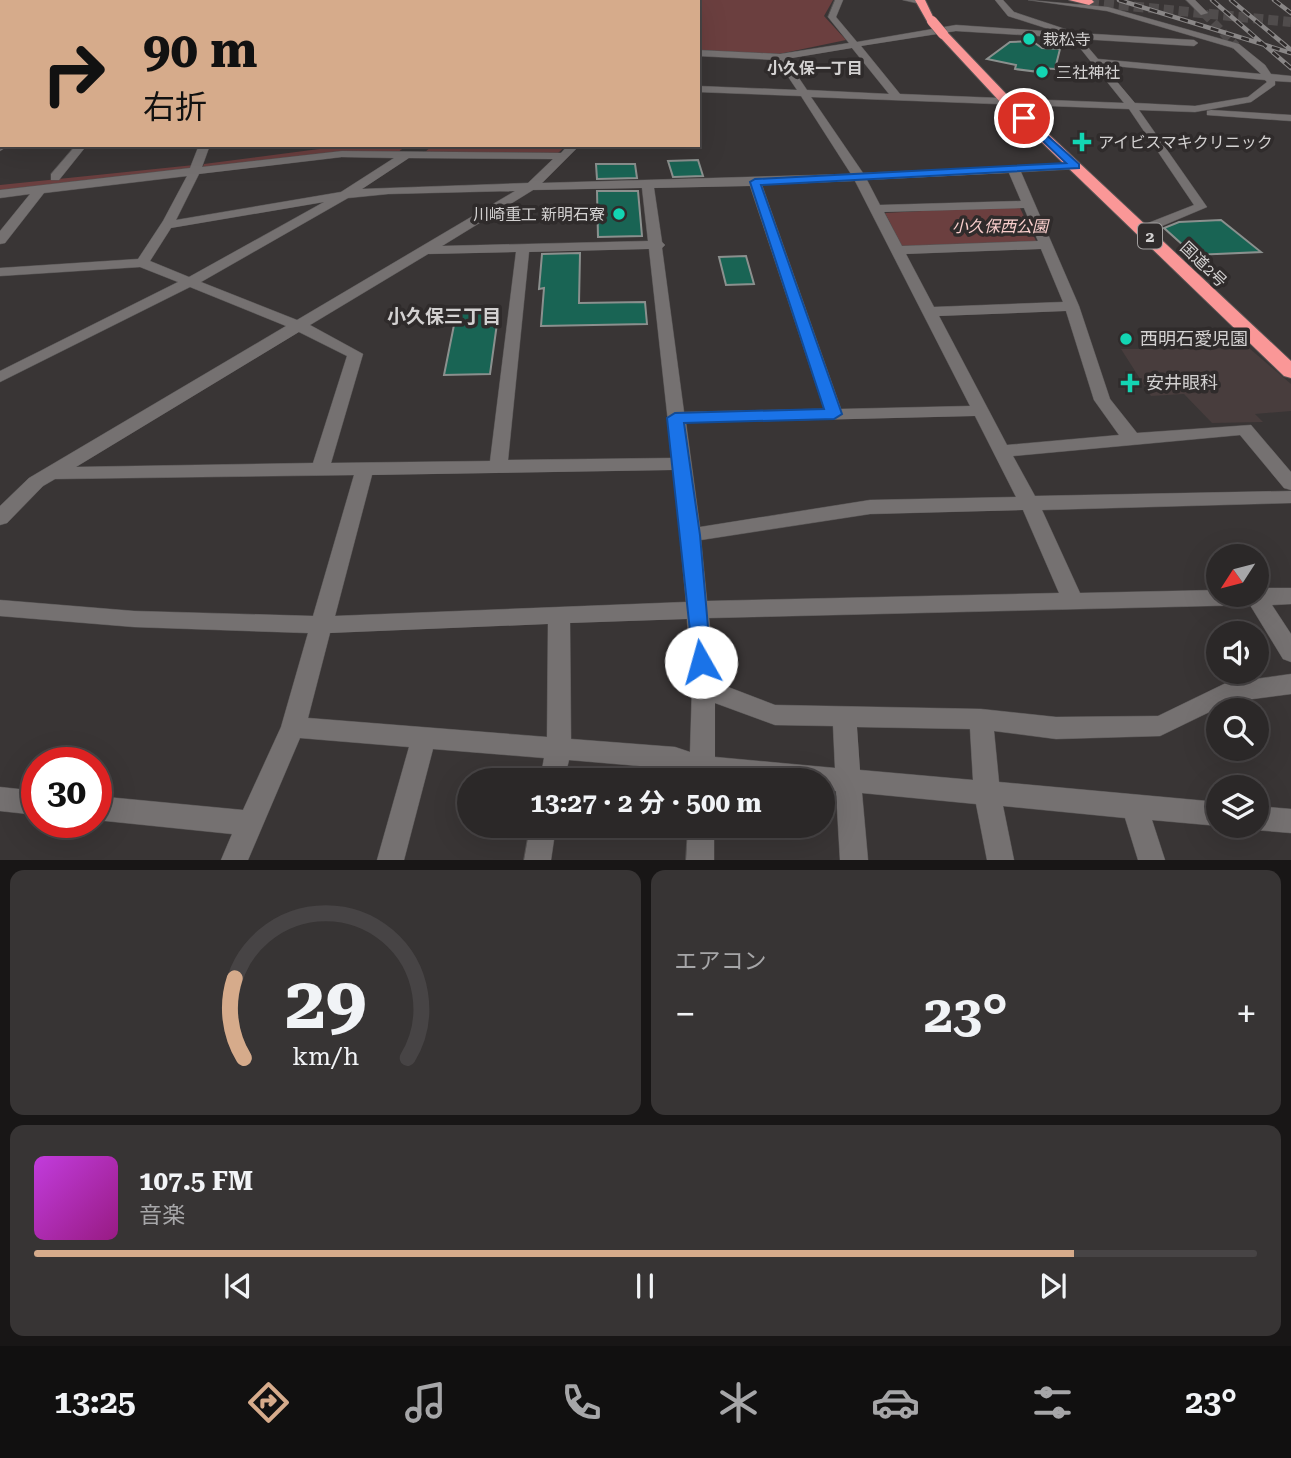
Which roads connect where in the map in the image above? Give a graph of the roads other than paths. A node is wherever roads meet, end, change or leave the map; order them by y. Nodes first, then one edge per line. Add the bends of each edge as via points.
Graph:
1 (839, 0) edge
2 (906, 0) edge
3 (999, 0) edge
4 (1032, 0) edge
5 (1074, 0) edge
6 (1190, 0) tunnel mouth
7 (921, 1) edge
8 (1089, 2) edge
9 (1204, 13) tunnel mouth
10 (1073, 34) junction
11 (856, 43) junction
12 (1236, 46) junction
13 (700, 53) edge
14 (780, 57) junction
15 (1096, 62) junction
16 (1270, 77) junction
17 (1291, 79) edge
18 (700, 89) edge
19 (806, 93) junction
20 (897, 97) junction
21 (1007, 102) junction
22 (1133, 108) junction
23 (1195, 109) junction
24 (1291, 118) edge
25 (80, 147) edge
26 (204, 147) edge
27 (323, 147) edge
28 (417, 147) edge
29 (573, 147) edge
30 (407, 155) junction
31 (565, 156) junction
32 (1075, 166) junction
33 (197, 168) junction
34 (1014, 170) junction
35 (858, 176) junction
36 (55, 177) junction
37 (0, 182) edge
38 (755, 182) junction
39 (532, 186) junction
40 (648, 186) junction
41 (40, 189) junction
42 (0, 194) edge
43 (348, 194) junction
44 (1029, 204) junction
45 (875, 209) junction
46 (169, 225) junction
47 (1143, 230) junction
48 (0, 240) edge
49 (657, 245) junction
50 (1046, 246) junction
51 (523, 249) junction
52 (426, 250) junction
53 (897, 250) junction
54 (142, 263) junction
55 (0, 272) edge
56 (189, 283) junction
57 (1072, 306) junction
58 (928, 312) junction
59 (297, 325) junction
60 (1291, 372) edge
61 (0, 377) edge
62 (978, 411) junction
63 (834, 414) junction
64 (675, 418) junction
65 (1132, 439) junction
66 (1001, 450) junction
67 (499, 464) junction
68 (682, 464) junction
69 (321, 467) junction
70 (365, 467) junction
71 (54, 473) junction
72 (1291, 484) edge
73 (1291, 497) edge
74 (1029, 503) junction
75 (0, 518) edge
76 (691, 535) junction
77 (1269, 596) edge
78 (1291, 596) edge
79 (1206, 598) edge
80 (1074, 602) junction
81 (1263, 607) edge
82 (0, 608) edge
83 (695, 610) junction
84 (559, 616) junction
85 (322, 625) junction
86 (1291, 653) edge
87 (1291, 684) edge
88 (704, 688) junction
89 (844, 716) junction
90 (981, 719) junction
91 (293, 727) junction
92 (424, 738) junction
93 (559, 749) junction
94 (555, 768) edge
95 (692, 768) edge
96 (702, 768) edge
97 (835, 779) edge
98 (848, 780) junction
99 (987, 793) junction
100 (0, 799) edge
101 (21, 801) edge
102 (1135, 807) junction
103 (112, 810) edge
104 (1206, 813) edge
105 (1269, 819) edge
106 (1291, 821) edge
107 (250, 823) junction
108 (541, 838) edge
109 (701, 838) edge
110 (234, 859) edge
111 (390, 859) edge
112 (537, 859) edge
113 (700, 859) edge
114 (854, 859) edge
115 (1001, 859) edge
116 (1152, 859) edge

1 - 11 street via 832,17
2 - 7 street
3 - 10 street via 1011,14
4 - 12 street via 1108,9
5 - 8 highway
6 - 9 street
7 - 21 highway, 国道2号 / 2, bridge via 943,34
10 - 11 street via 956,27
10 - 12 street
10 - 15 street
11 - 14 street
11 - 20 street
12 - 16 street
13 - 14 street
14 - 19 street
15 - 16 street
15 - 22 street
16 - 17 street
16 - 23 street via 1272,83 1251,99
18 - 19 street
19 - 20 street
19 - 35 street
20 - 21 street
21 - 22 street
21 - 32 highway, 国道2号 / 2
22 - 23 street
22 - 47 street via 1201,207
23 - 24 street via 1219,115
25 - 36 street
26 - 33 street
27 - 33 street
28 - 30 street
29 - 31 street
30 - 31 street
30 - 33 street via 342,154
30 - 43 street
31 - 39 street
32 - 34 street
32 - 47 highway, 国道2号 / 2
33 - 36 street
33 - 41 street
33 - 46 street
34 - 35 street
34 - 44 street
35 - 38 street
35 - 45 street
36 - 37 street
38 - 40 street
38 - 63 street
39 - 40 street
39 - 43 street
39 - 52 street
40 - 49 street
41 - 42 street
41 - 48 street
43 - 46 street
43 - 56 street
44 - 45 street
44 - 50 street
45 - 53 street
46 - 54 street
47 - 60 highway, 国道2号 / 2
49 - 51 street
49 - 64 street
50 - 53 street
50 - 57 street
51 - 52 street
51 - 67 street
52 - 59 street
53 - 58 street
54 - 55 street
54 - 56 street
56 - 59 street
56 - 61 street
57 - 58 street
57 - 65 street via 1102,400
58 - 62 street
59 - 69 street via 355,354
59 - 71 street
62 - 63 street
62 - 66 street
63 - 64 street
64 - 68 street
65 - 66 street
65 - 72 street via 1245,429
66 - 74 street
67 - 68 street
67 - 70 street
68 - 76 street
69 - 70 street
69 - 71 street
70 - 85 street
71 - 75 street via 36,482
73 - 74 street
74 - 76 street via 870,507
74 - 80 street
76 - 83 street
77 - 78 street
79 - 80 street
80 - 83 street
81 - 86 street
82 - 85 street via 134,619
83 - 84 street
83 - 88 street
84 - 85 street
84 - 93 street
85 - 91 street
87 - 90 street via 1226,693 1160,726 1056,728
88 - 89 street via 775,715
88 - 96 street
89 - 90 street
89 - 98 street
90 - 99 street
91 - 92 street
91 - 107 street
92 - 93 street
92 - 111 street
93 - 94 street
93 - 95 street via 675,758
97 - 98 street
98 - 99 street
98 - 114 street
99 - 102 street
99 - 115 street
100 - 101 street
102 - 104 street
102 - 116 street
103 - 107 street
105 - 106 street
107 - 110 street
108 - 112 street
109 - 113 street

